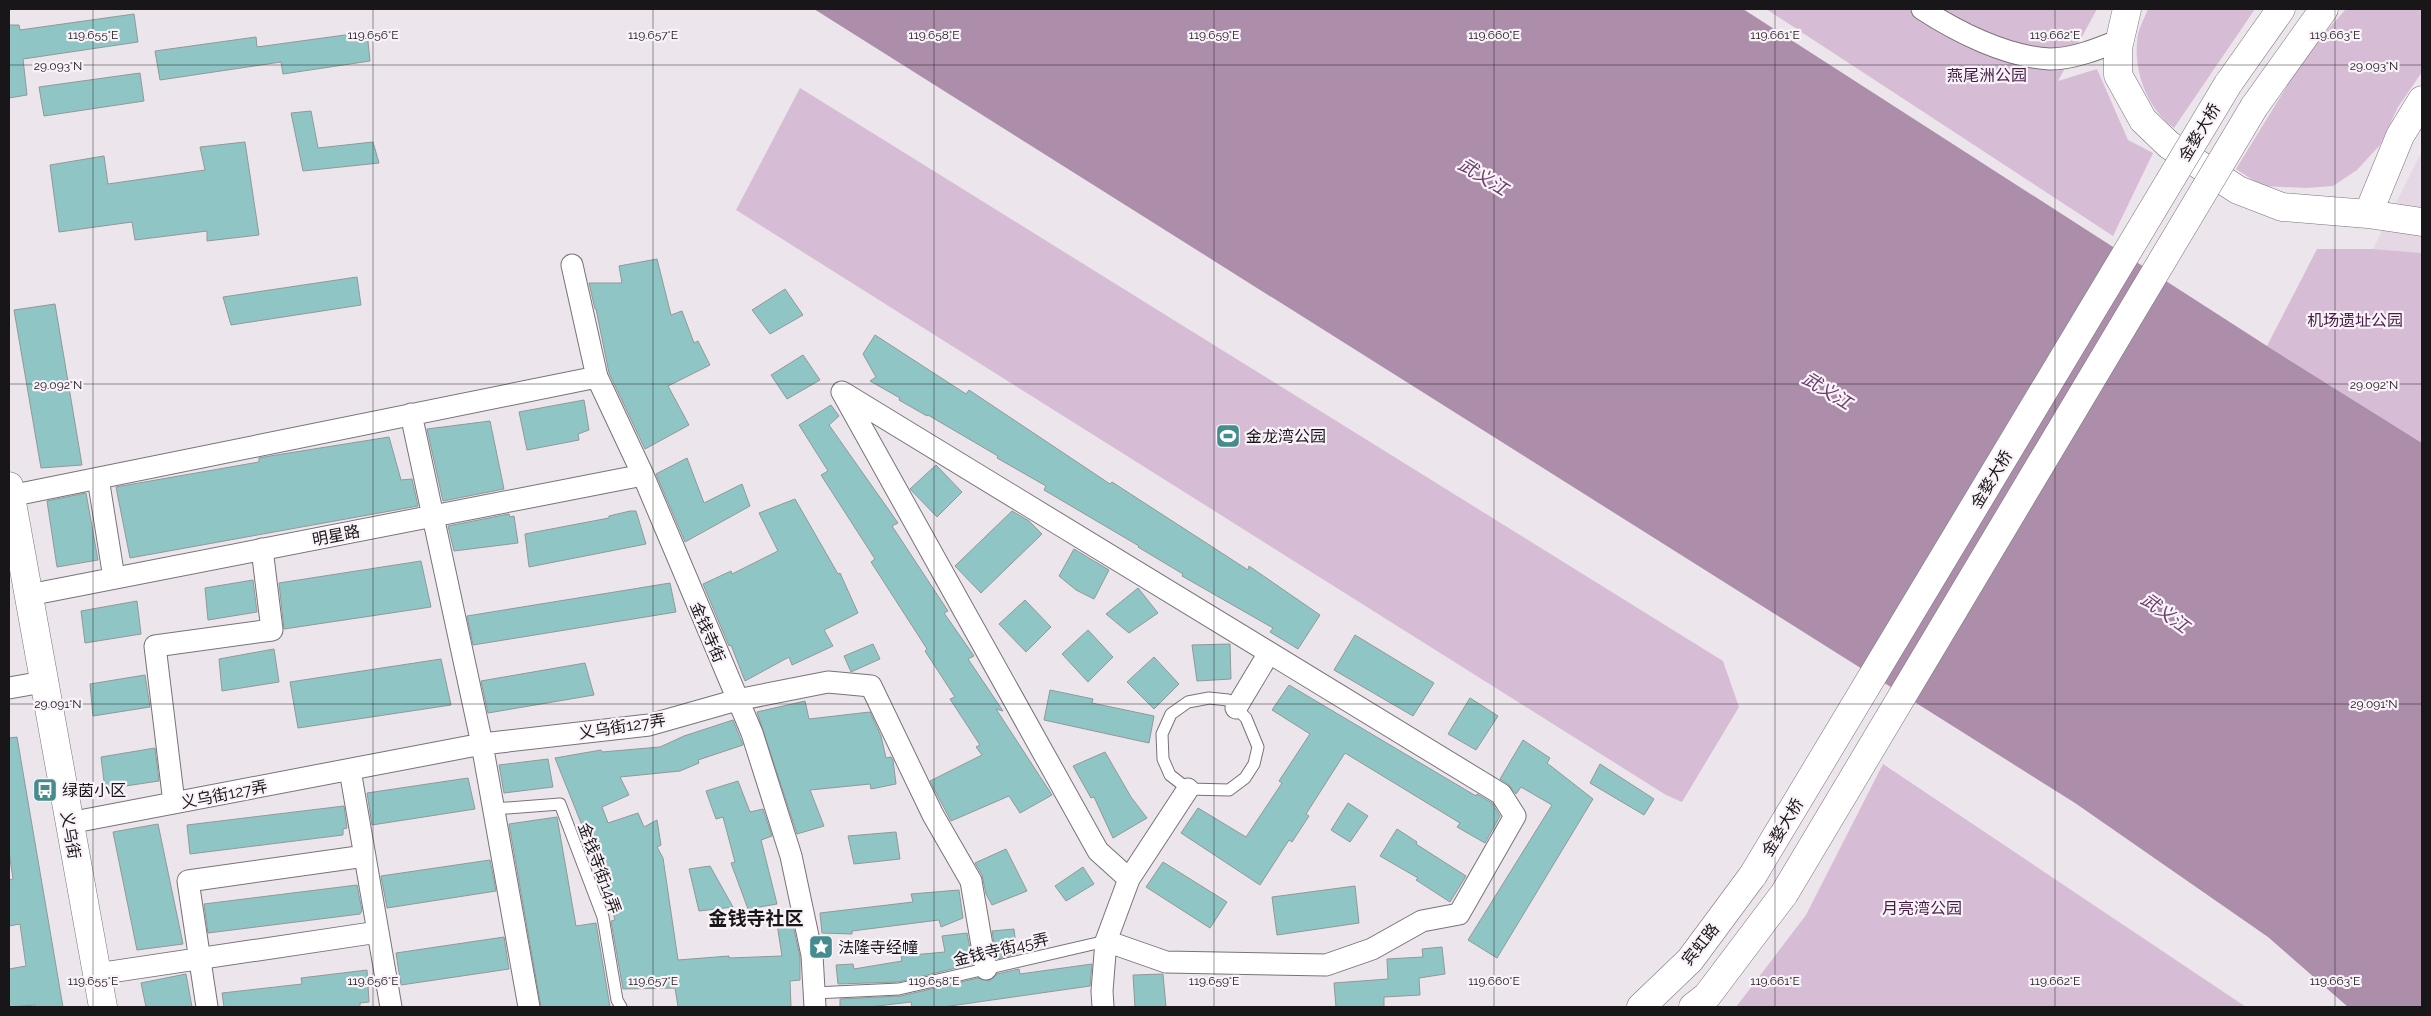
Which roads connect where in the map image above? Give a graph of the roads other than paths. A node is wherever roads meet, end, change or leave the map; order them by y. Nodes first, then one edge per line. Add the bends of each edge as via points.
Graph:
1 (1922, 9) edge
2 (2127, 9) edge
3 (2281, 9) edge
4 (2324, 9) edge
5 (2120, 40) junction
6 (2422, 100) edge
7 (2368, 214) junction
8 (2422, 222) edge
9 (572, 265) dead end
10 (597, 377) junction
11 (411, 414) junction
12 (643, 475) junction
13 (98, 478) junction
14 (10, 491) edge
15 (435, 516) junction
16 (262, 550) junction
17 (114, 578) junction
18 (29, 595) junction
19 (1269, 652) junction
20 (43, 682) junction
21 (9, 688) edge
22 (737, 700) junction
23 (1236, 708) junction
24 (482, 744) junction
25 (350, 770) junction
26 (1188, 790) junction
27 (174, 803) junction
28 (494, 809) junction
29 (69, 823) junction
30 (365, 856) junction
31 (1753, 875) joint
32 (1129, 880) junction
33 (378, 932) junction
34 (1106, 941) junction
35 (200, 959) junction
36 (986, 969) junction
37 (97, 974) junction
38 (815, 1000) edge
39 (103, 1007) edge
40 (207, 1007) edge
41 (391, 1007) edge
42 (529, 1007) edge
43 (621, 1007) edge
44 (1103, 1007) edge
45 (1641, 1007) edge
46 (1693, 1007) edge

1 - 5 street via 1953,29 2003,49 2050,59 2090,52
2 - 5 main road
3 - 31 main road, 金婺大桥, bridge via 2228,84
4 - 46 main road, bridge via 2254,107 1784,894 1707,996
5 - 7 main road via 2118,75 2143,120 2169,146 2238,190 2282,207
6 - 7 main road via 2400,136
7 - 8 main road
9 - 10 street, 金钱寺街
10 - 11 street
10 - 12 street, 金钱寺街
11 - 13 street
11 - 15 street
12 - 15 street, 明星路
12 - 22 street, 金钱寺街
13 - 14 street
13 - 17 street
14 - 18 main road, 义乌街
15 - 16 street, 明星路
15 - 24 street
16 - 17 street, 明星路
16 - 27 street via 272,630 155,646
17 - 18 street, 明星路
18 - 20 main road, 义乌街
19 - 23 street
19 - 32 street via 842,392 1098,851
19 - 34 street via 1501,794 1516,816 1459,914 1422,921 1372,949 1326,965 1166,962
20 - 21 street
20 - 29 main road, 义乌街
22 - 24 street, 义乌街127弄 via 649,725
22 - 36 street, 义乌街127弄 via 828,682 871,686 933,815 971,881
22 - 38 street, 金钱寺街 via 752,733 791,856 812,955
23 - 26 lane via 1246,718 1258,747 1254,764 1245,778 1229,790
23 - 26 lane via 1228,700 1209,698 1188,702 1171,714 1162,734 1163,760 1170,775
24 - 25 street, 义乌街127弄
24 - 28 street
25 - 27 street, 义乌街127弄
25 - 30 street
26 - 32 street
27 - 29 street, 义乌街127弄
28 - 42 street
28 - 43 lane, 金钱寺街14弄 via 560,804 603,917 617,1000
29 - 37 main road, 义乌街
30 - 33 street
30 - 35 street via 188,881
31 - 45 main road, 宾虹路 via 1690,960
32 - 34 street
33 - 35 street
33 - 41 street
34 - 36 lane, 金钱寺街45弄
34 - 44 street
35 - 37 street
35 - 40 street
36 - 38 lane, 金钱寺街45弄 via 899,989
37 - 39 main road, 义乌街

